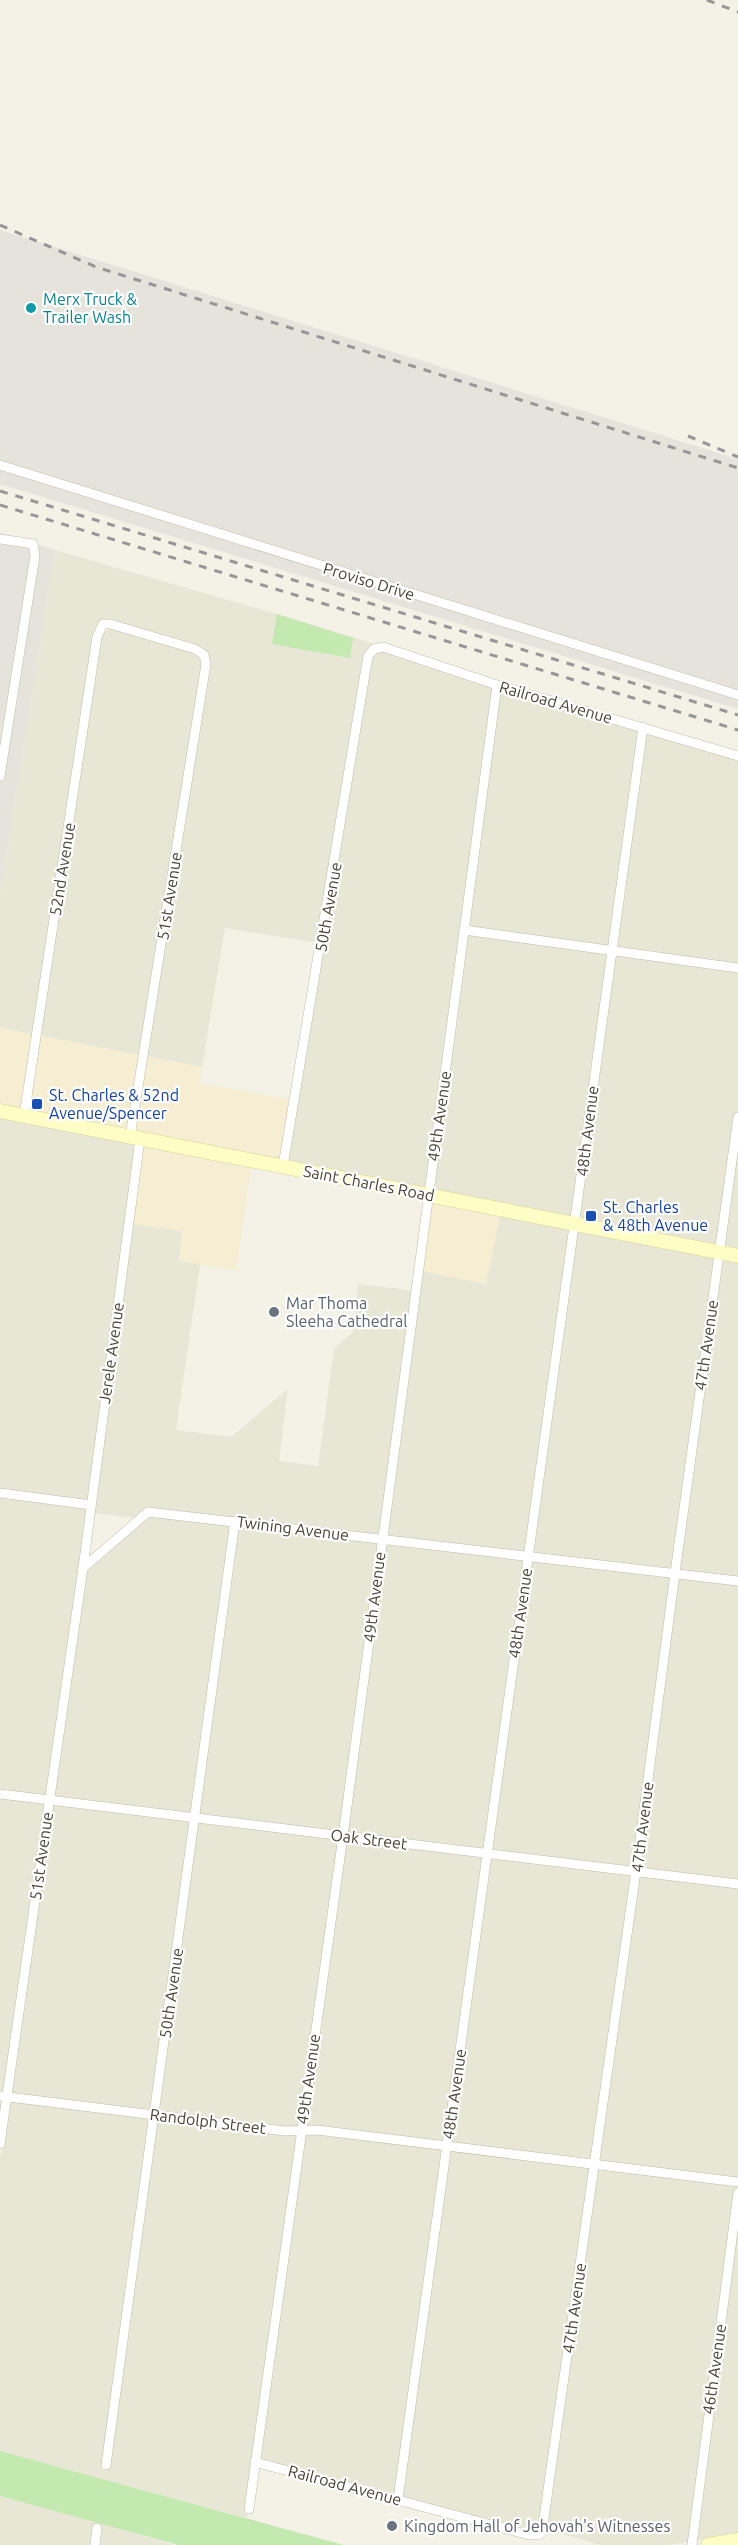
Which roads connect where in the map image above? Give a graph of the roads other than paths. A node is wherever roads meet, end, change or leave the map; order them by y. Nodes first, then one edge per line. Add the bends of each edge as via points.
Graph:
1 (0, 465) edge
2 (0, 539) edge
3 (104, 624) joint
4 (374, 649) joint
5 (497, 685) junction
6 (738, 696) edge
7 (643, 727) junction
8 (738, 756) edge
9 (0, 776) edge
10 (464, 930) junction
11 (611, 951) junction
12 (738, 968) edge
13 (0, 1111) edge
14 (24, 1116) junction
15 (738, 1117) edge
16 (135, 1138) junction
17 (283, 1166) junction
18 (428, 1196) junction
19 (575, 1224) junction
20 (719, 1252) junction
21 (738, 1256) edge
22 (0, 1493) edge
23 (91, 1505) junction
24 (235, 1521) junction
25 (381, 1538) junction
26 (528, 1556) junction
27 (83, 1568) junction
28 (675, 1573) junction
29 (738, 1581) edge
30 (0, 1794) edge
31 (49, 1800) junction
32 (196, 1818) junction
33 (343, 1836) junction
34 (487, 1853) junction
35 (636, 1871) junction
36 (738, 1884) edge
37 (3, 2096) edge
38 (153, 2114) junction
39 (301, 2129) junction
40 (0, 2144) edge
41 (447, 2146) junction
42 (593, 2163) junction
43 (738, 2182) edge
44 (738, 2193) edge
45 (255, 2462) junction
46 (106, 2465) dead end
47 (398, 2499) junction
48 (249, 2509) dead end
49 (97, 2528) dead end
50 (538, 2535) joint
51 (738, 2540) edge
52 (95, 2545) edge
53 (692, 2545) edge
54 (708, 2545) edge

1 - 6 street, Proviso Drive
2 - 9 street via 33,544 35,556
3 - 14 street, 52nd Avenue via 97,637
3 - 16 street, 51st Avenue via 195,649 204,655 206,664
4 - 5 street, Railroad Avenue via 383,647
4 - 17 street, 50th Avenue via 368,656
5 - 7 street, Railroad Avenue
5 - 10 street, 49th Avenue
7 - 8 street, Railroad Avenue
7 - 11 street, 48th Avenue
10 - 11 street
10 - 18 street, 49th Avenue
11 - 12 street
11 - 19 street, 48th Avenue
13 - 14 main road, Saint Charles Road
14 - 16 main road, Saint Charles Road
15 - 20 street, 47th Avenue
16 - 17 main road, Saint Charles Road
16 - 23 street, Jerele Avenue
17 - 18 main road, Saint Charles Road
18 - 19 main road, Saint Charles Road
18 - 25 street, 49th Avenue
19 - 20 main road, Saint Charles Road
19 - 26 street, 48th Avenue
20 - 21 main road, Saint Charles Road
20 - 28 street, 47th Avenue
22 - 23 street
23 - 27 street, Jerele Avenue
24 - 25 street, Twining Avenue
24 - 27 street, Twining Avenue via 148,1512
24 - 32 street, 50th Avenue
25 - 26 street, Twining Avenue
25 - 33 street, 49th Avenue
26 - 28 street, Twining Avenue
26 - 34 street, 48th Avenue
27 - 31 street, 51st Avenue
28 - 29 street, Twining Avenue
28 - 35 street, 47th Avenue
30 - 31 street, Oak Street
31 - 32 street, Oak Street
31 - 37 street, 51st Avenue
32 - 33 street, Oak Street
32 - 38 street, 50th Avenue
33 - 34 street, Oak Street
33 - 39 street, 49th Avenue
34 - 35 street, Oak Street
34 - 41 street, 48th Avenue
35 - 36 street, Oak Street
35 - 42 street, 47th Avenue
37 - 38 street, Randolph Street
37 - 40 street, 51st Avenue
38 - 39 street, Randolph Street via 285,2131
38 - 46 street, 50th Avenue
39 - 41 street, Randolph Street
39 - 45 street, 49th Avenue
41 - 42 street, Randolph Street
41 - 47 street, 48th Avenue
42 - 43 street, Randolph Street
42 - 50 street, 47th Avenue via 543,2526
44 - 53 street, 46th Avenue
45 - 47 street, Railroad Avenue
45 - 48 street, 49th Avenue
47 - 50 street, Railroad Avenue
49 - 52 street
51 - 54 main road

